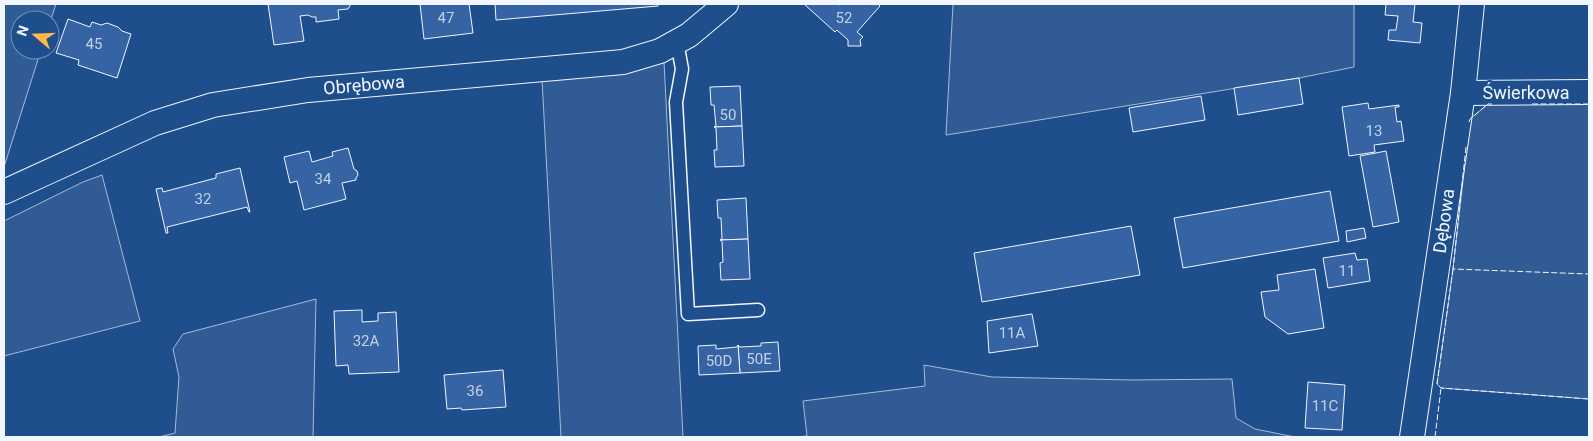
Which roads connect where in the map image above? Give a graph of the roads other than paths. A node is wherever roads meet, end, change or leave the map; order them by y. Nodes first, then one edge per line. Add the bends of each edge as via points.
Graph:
1 (726, 4) edge
2 (1472, 4) edge
3 (677, 42) junction
4 (1589, 92) edge
5 (1463, 93) junction
6 (4, 192) edge
7 (758, 310) dead end
8 (1412, 437) edge

1 - 3 street, Obrębowa
2 - 5 street, Dębowa
3 - 6 street, Obrębowa via 624,62 308,90 213,105 155,123
3 - 7 lane via 682,69 676,102 688,314
4 - 5 street, Świerkowa
5 - 8 street, Dębowa

